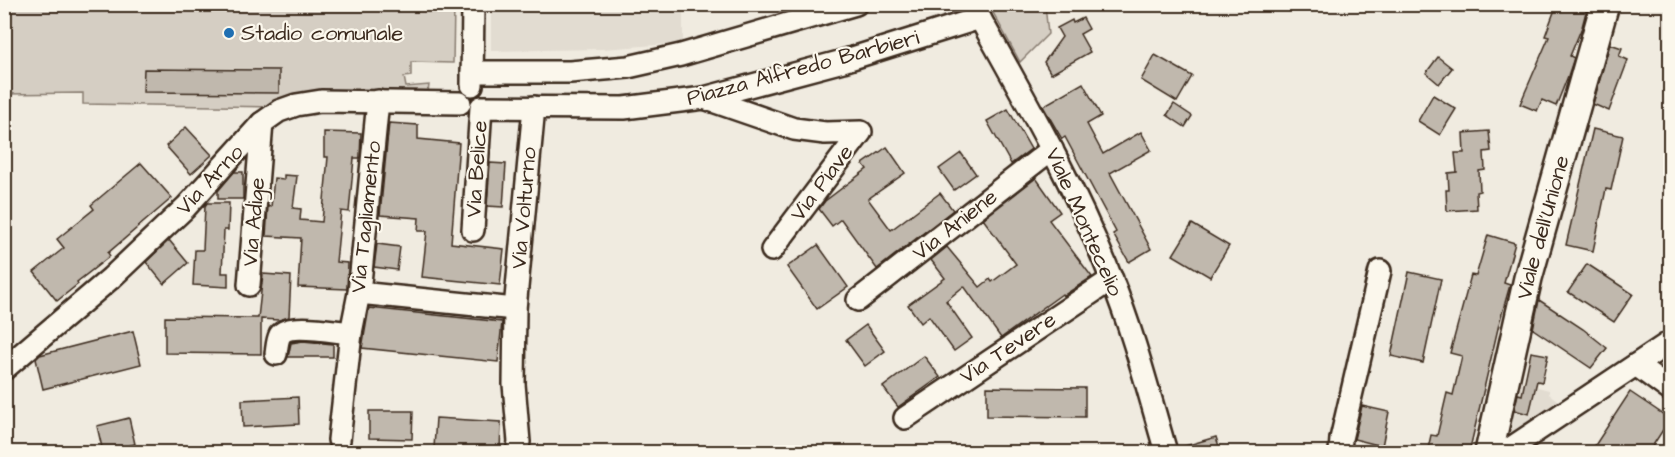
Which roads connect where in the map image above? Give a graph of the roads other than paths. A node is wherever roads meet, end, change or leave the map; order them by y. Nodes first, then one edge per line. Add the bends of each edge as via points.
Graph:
1 (472, 4) edge
2 (856, 4) edge
3 (1605, 4) edge
4 (976, 11) edge
5 (468, 87) junction
6 (704, 98) junction
7 (378, 101) junction
8 (481, 107) junction
9 (534, 107) junction
10 (262, 123) junction
11 (1052, 149) junction
12 (472, 230) dead end
13 (772, 250) dead end
14 (1380, 272) dead end
15 (1112, 279) junction
16 (249, 285) dead end
17 (358, 293) junction
18 (858, 300) dead end
19 (515, 309) junction
20 (351, 333) junction
21 (1671, 342) edge
22 (276, 354) dead end
23 (1636, 365) junction
24 (4, 369) edge
25 (1671, 390) edge
26 (905, 418) dead end
27 (339, 440) dead end
28 (518, 453) edge
29 (1166, 453) edge
30 (1341, 453) edge
31 (1489, 453) edge
32 (1505, 453) edge

1 - 5 street
2 - 5 street, Piazza Alfredo Barbieri via 681,55 617,69
3 - 31 main road, Viale dell'Unione via 1528,278
4 - 6 street, Piazza Alfredo Barbieri via 843,61
4 - 11 street, Viale Montecelio
5 - 7 street, Via Arno
5 - 8 street, Piazza Alfredo Barbieri via 467,110
6 - 9 street, Piazza Alfredo Barbieri via 624,108
6 - 13 street, Via Piave via 794,129 861,132
7 - 10 street, Via Arno via 303,103 284,108
7 - 17 street, Via Tagliamento
8 - 9 street, Piazza Alfredo Barbieri
8 - 12 street, Via Belice
9 - 19 street, Via Volturno
10 - 16 street, Via Adige
10 - 24 street, Via Arno via 174,219
11 - 15 street, Viale Montecelio
11 - 18 street, Via Aniene
14 - 30 street
15 - 26 street, Via Tevere
15 - 29 street, Viale Montecelio
17 - 19 street
17 - 20 street, Via Tagliamento
19 - 28 street, Via Volturno via 513,375
20 - 22 street via 288,329 279,338
20 - 27 street, Via Tagliamento
21 - 23 street
23 - 25 street
23 - 32 street

